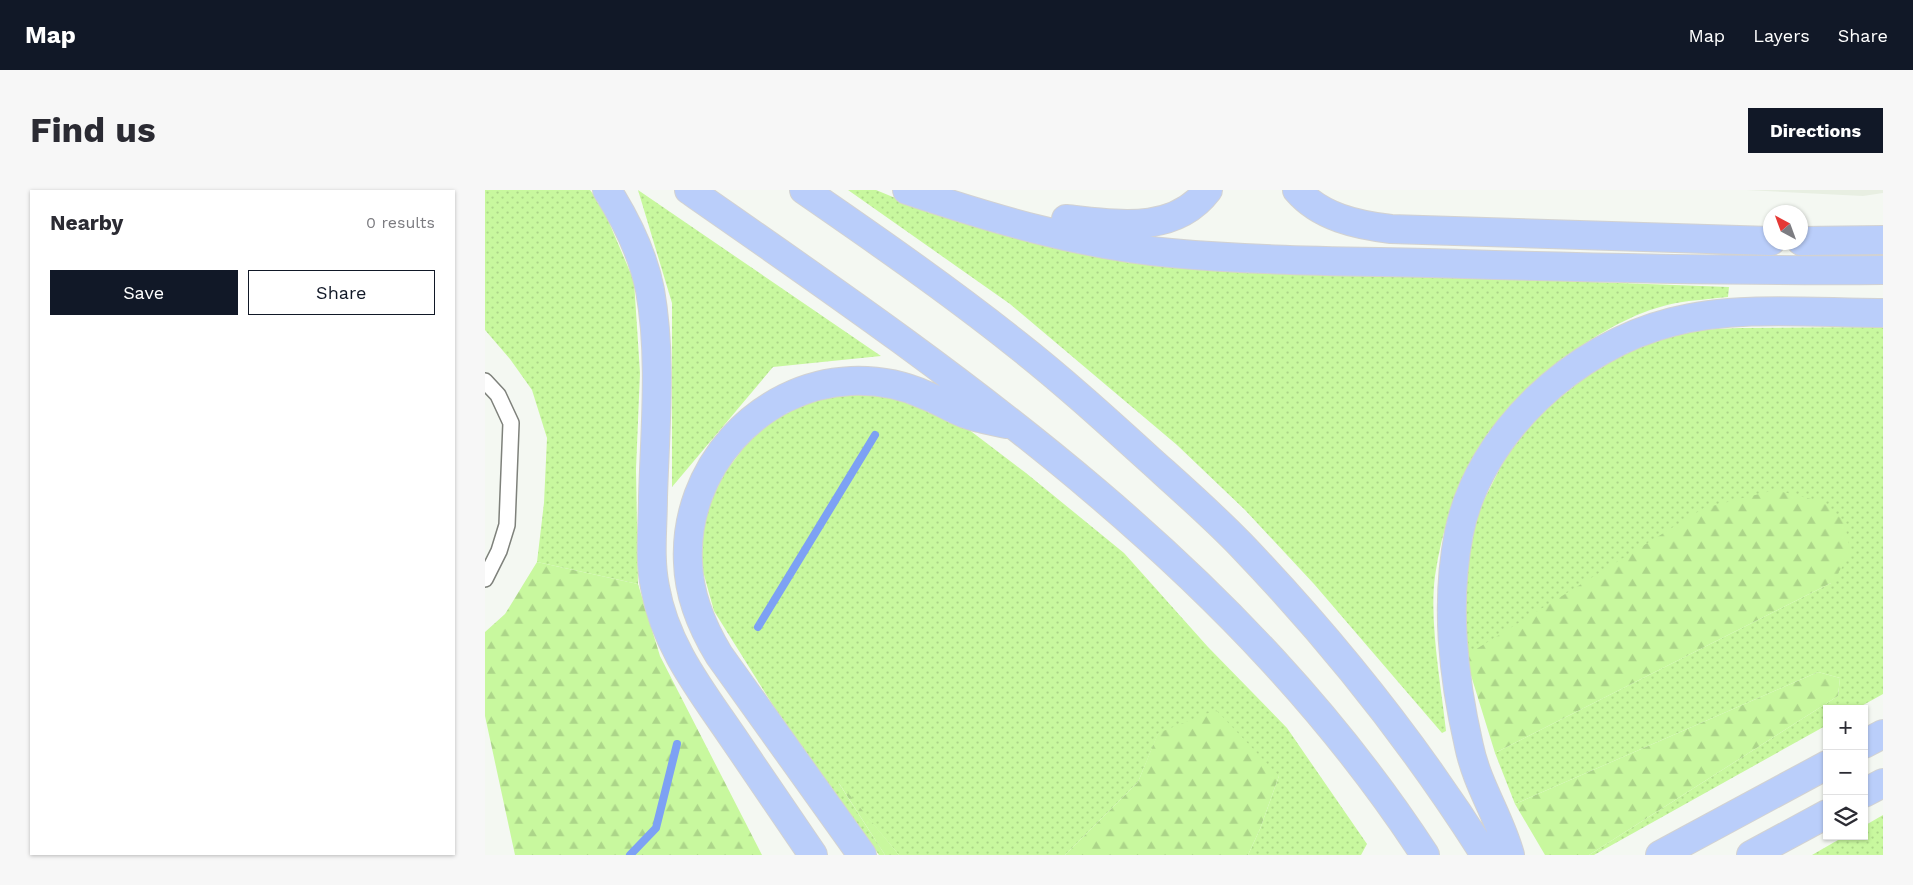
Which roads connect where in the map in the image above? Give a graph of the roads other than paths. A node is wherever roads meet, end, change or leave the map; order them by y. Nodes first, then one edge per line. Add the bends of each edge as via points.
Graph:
1 (607, 190) edge
2 (689, 190) edge
3 (804, 190) edge
4 (907, 190) edge
5 (1209, 190) edge
6 (1297, 190) edge
7 (957, 207) junction
8 (1883, 240) edge
9 (1763, 241) edge
10 (1808, 241) edge
11 (1883, 270) edge
12 (1883, 313) edge
13 (485, 381) edge
14 (1015, 426) junction
15 (485, 579) edge
16 (1883, 734) edge
17 (1868, 742) edge
18 (1823, 767) edge
19 (1883, 782) edge
20 (1868, 791) edge
21 (1823, 816) edge
22 (1501, 853) edge
23 (813, 855) edge
24 (862, 855) edge
25 (1425, 855) edge
26 (1659, 855) edge
27 (1751, 855) edge

1 - 23 highway via 638,250 650,289 655,347 654,586 666,629 683,664
2 - 14 highway via 885,327
3 - 22 highway via 1015,343 1096,411 1221,526 1316,628 1385,712 1459,813
4 - 7 highway
5 - 7 highway via 1199,202 1174,218 1149,224 1116,224
6 - 9 highway via 1328,214 1360,226
7 - 11 highway via 1034,229 1100,242 1241,258 1723,271
8 - 10 highway
12 - 22 highway via 1712,315 1643,330 1616,341 1563,374 1521,415 1503,440 1484,469 1459,531 1451,606 1455,668 1469,748
13 - 15 lane via 498,395 511,423 507,525
14 - 24 highway via 966,414 924,394 886,383 852,381 821,385 790,395 762,410 734,436 712,465 696,498 687,563 703,628
14 - 25 highway via 1151,540 1279,665 1357,758
16 - 17 highway
18 - 26 highway
19 - 20 highway
21 - 27 highway

